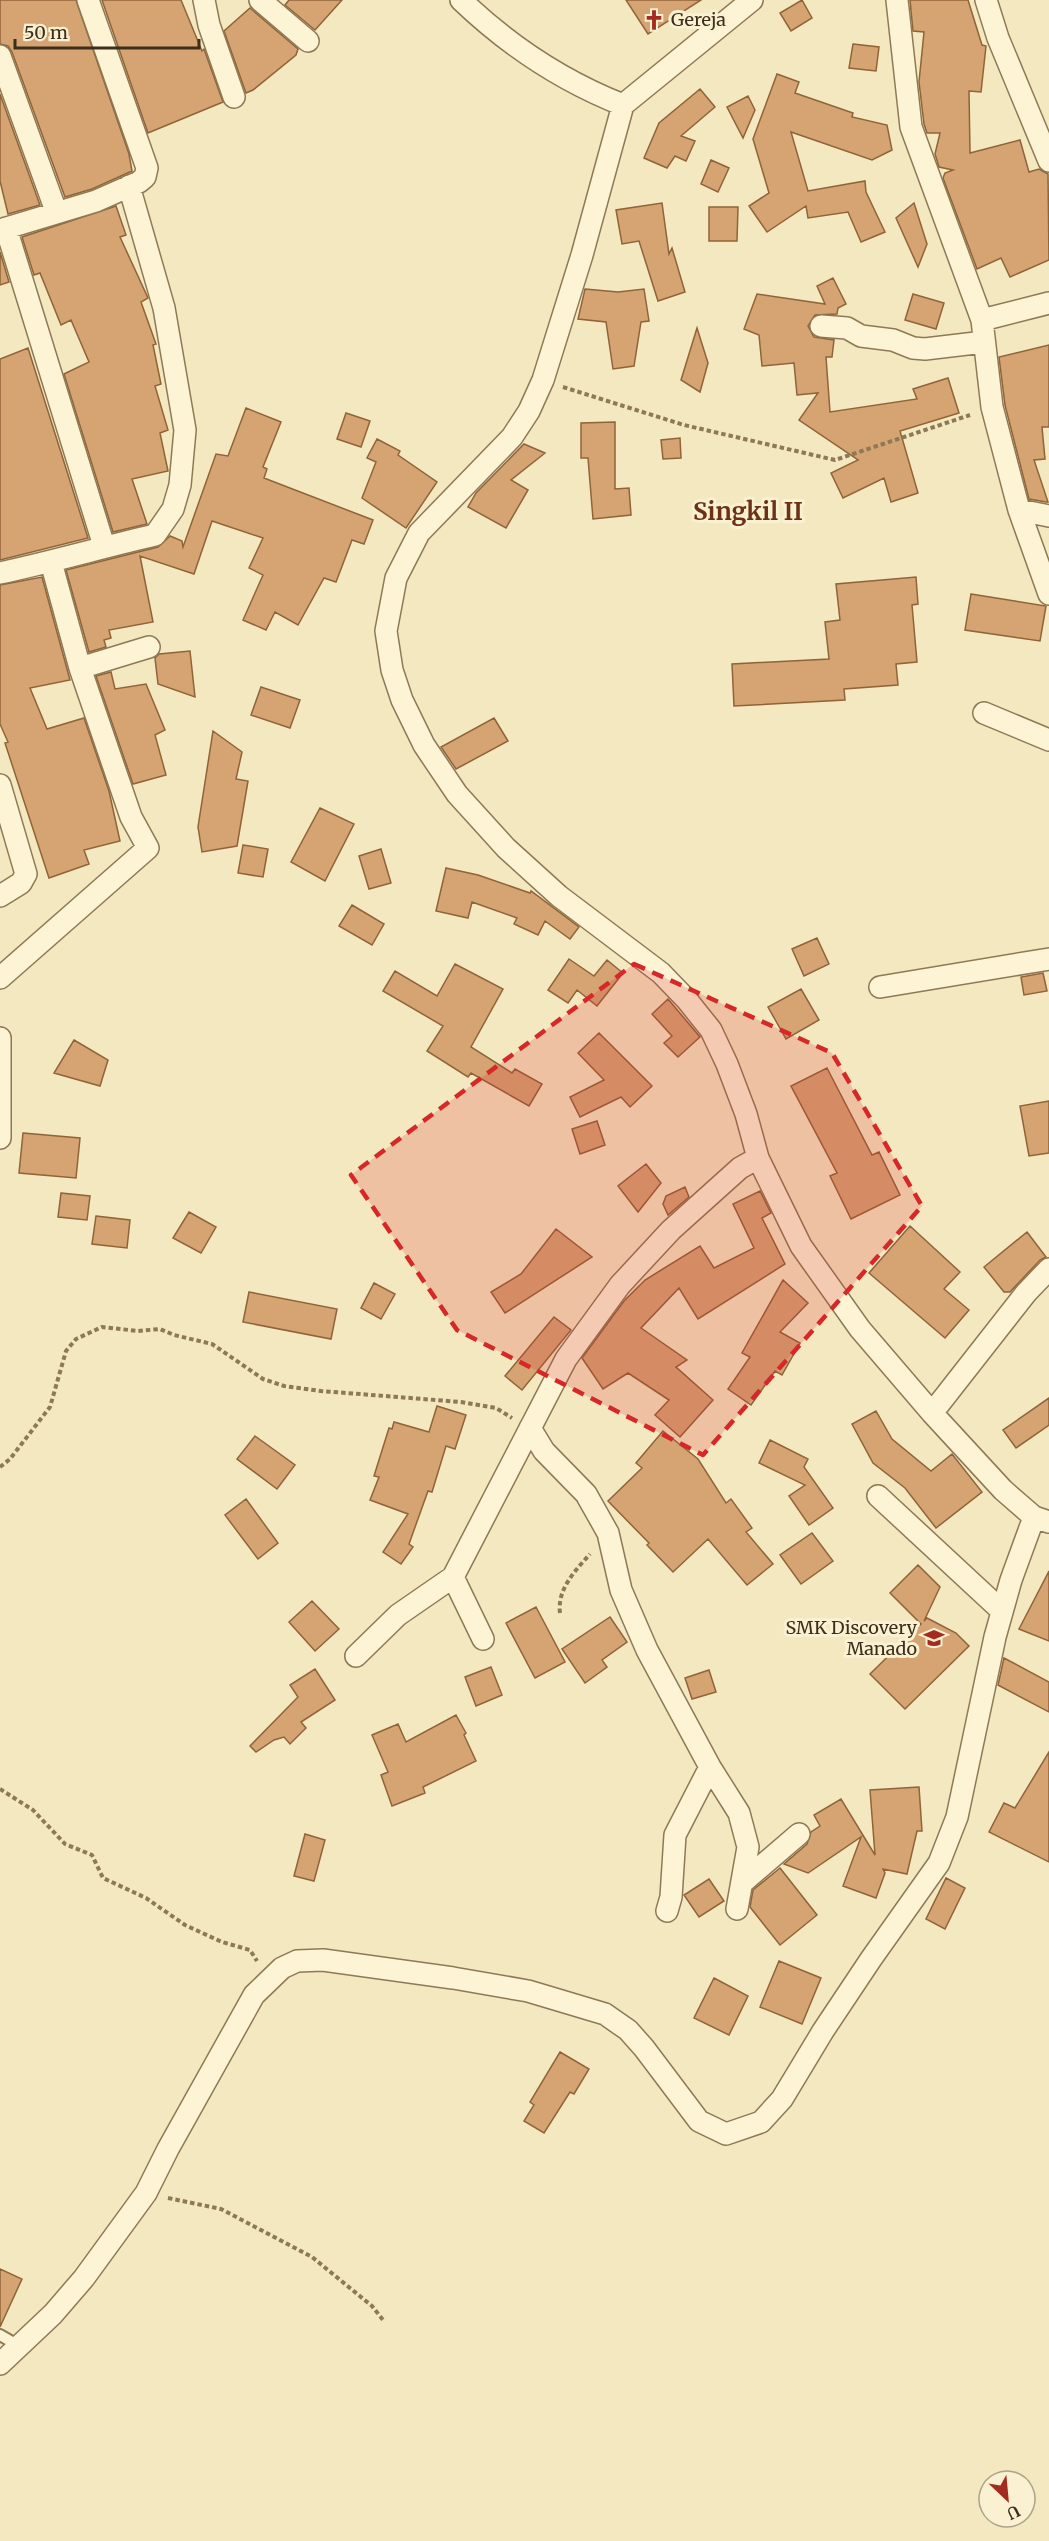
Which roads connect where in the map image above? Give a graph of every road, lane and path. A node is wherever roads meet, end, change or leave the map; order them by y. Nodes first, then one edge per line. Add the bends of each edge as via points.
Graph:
1 (88, 0) edge
2 (204, 0) edge
3 (260, 0) edge
4 (461, 0) edge
5 (752, 0) edge
6 (897, 0) edge
7 (986, 0) edge
8 (308, 41) dead end
9 (0, 56) edge
10 (234, 97) dead end
11 (623, 105) junction
12 (1049, 161) edge
13 (129, 186) junction
14 (56, 211) junction
15 (3, 229) edge
16 (1049, 303) edge
17 (982, 320) junction
18 (821, 326) dead end
19 (984, 342) junction
20 (543, 380) junction
21 (992, 408) junction
22 (1019, 510) junction
23 (1049, 516) edge
24 (104, 546) junction
25 (51, 562) junction
26 (0, 572) edge
27 (1049, 594) edge
28 (149, 646) dead end
29 (80, 668) junction
30 (984, 713) dead end
31 (1049, 740) edge
32 (0, 785) edge
33 (0, 896) edge
34 (1049, 959) edge
35 (0, 978) edge
36 (880, 987) dead end
37 (0, 1038) edge
38 (0, 1138) edge
39 (758, 1158) junction
40 (1049, 1269) edge
41 (932, 1413) junction
42 (530, 1428) junction
43 (0, 1467) edge
44 (878, 1496) dead end
45 (1042, 1519) edge
46 (608, 1533) junction
47 (453, 1577) junction
48 (1002, 1611) junction
49 (560, 1613) dead end
50 (483, 1639) dead end
51 (356, 1656) dead end
52 (710, 1767) junction
53 (0, 1789) edge
54 (799, 1834) dead end
55 (743, 1882) junction
56 (737, 1909) dead end
57 (667, 1911) dead end
58 (270, 1978) junction
59 (146, 2193) junction
60 (383, 2319) dead end
61 (0, 2335) edge
62 (19, 2346) junction
63 (0, 2364) edge

1 - 13 street via 147,168 145,177
2 - 10 street
3 - 8 street
4 - 11 street via 544,66
5 - 11 street
6 - 17 street via 910,127
7 - 12 street
9 - 14 street
11 - 20 street
13 - 14 street via 96,201
13 - 24 street via 164,308 185,430 180,485 173,509 155,535
14 - 15 street
15 - 24 street
16 - 17 street
17 - 19 street
18 - 19 street via 847,328 861,336 893,340 913,348
19 - 21 street
20 - 21 path via 684,425 835,460
20 - 39 street via 530,411 512,437 419,533 396,578 386,631 392,670 424,745 464,802 506,848 559,896 661,973 705,1023 727,1064
21 - 22 street
22 - 23 street
22 - 27 street
24 - 25 street
25 - 26 street
25 - 29 street
28 - 29 street
29 - 35 street via 131,817 148,848
30 - 31 street
32 - 33 street via 26,874 21,883
34 - 36 street
37 - 38 street
39 - 41 street via 801,1246 860,1329
39 - 42 street via 740,1168 671,1230 620,1285 566,1359
40 - 41 street
41 - 45 street via 1003,1490
42 - 43 path via 496,1408 461,1402 284,1386 263,1379 212,1344 160,1329 102,1327 71,1343 50,1407 24,1443
42 - 46 street via 544,1451 586,1494
42 - 47 street
44 - 48 street
45 - 48 street
46 - 49 path via 567,1582 558,1602
46 - 52 street via 621,1590 647,1650
47 - 50 street
47 - 51 street via 398,1615
48 - 58 street via 957,1817 939,1863 823,2031 782,2099 761,2122 726,2134 699,2121 628,2030 605,2014 539,1995 453,1978 323,1960 297,1961
52 - 55 street via 739,1813 748,1847
52 - 57 street via 675,1834
53 - 58 path via 33,1810 65,1844 92,1855 103,1878 146,1898 185,1925 250,1950
54 - 55 street
55 - 56 street
58 - 59 street via 242,2014
59 - 60 path via 221,2209 312,2257
59 - 62 street via 84,2278
61 - 62 lane
62 - 63 street

